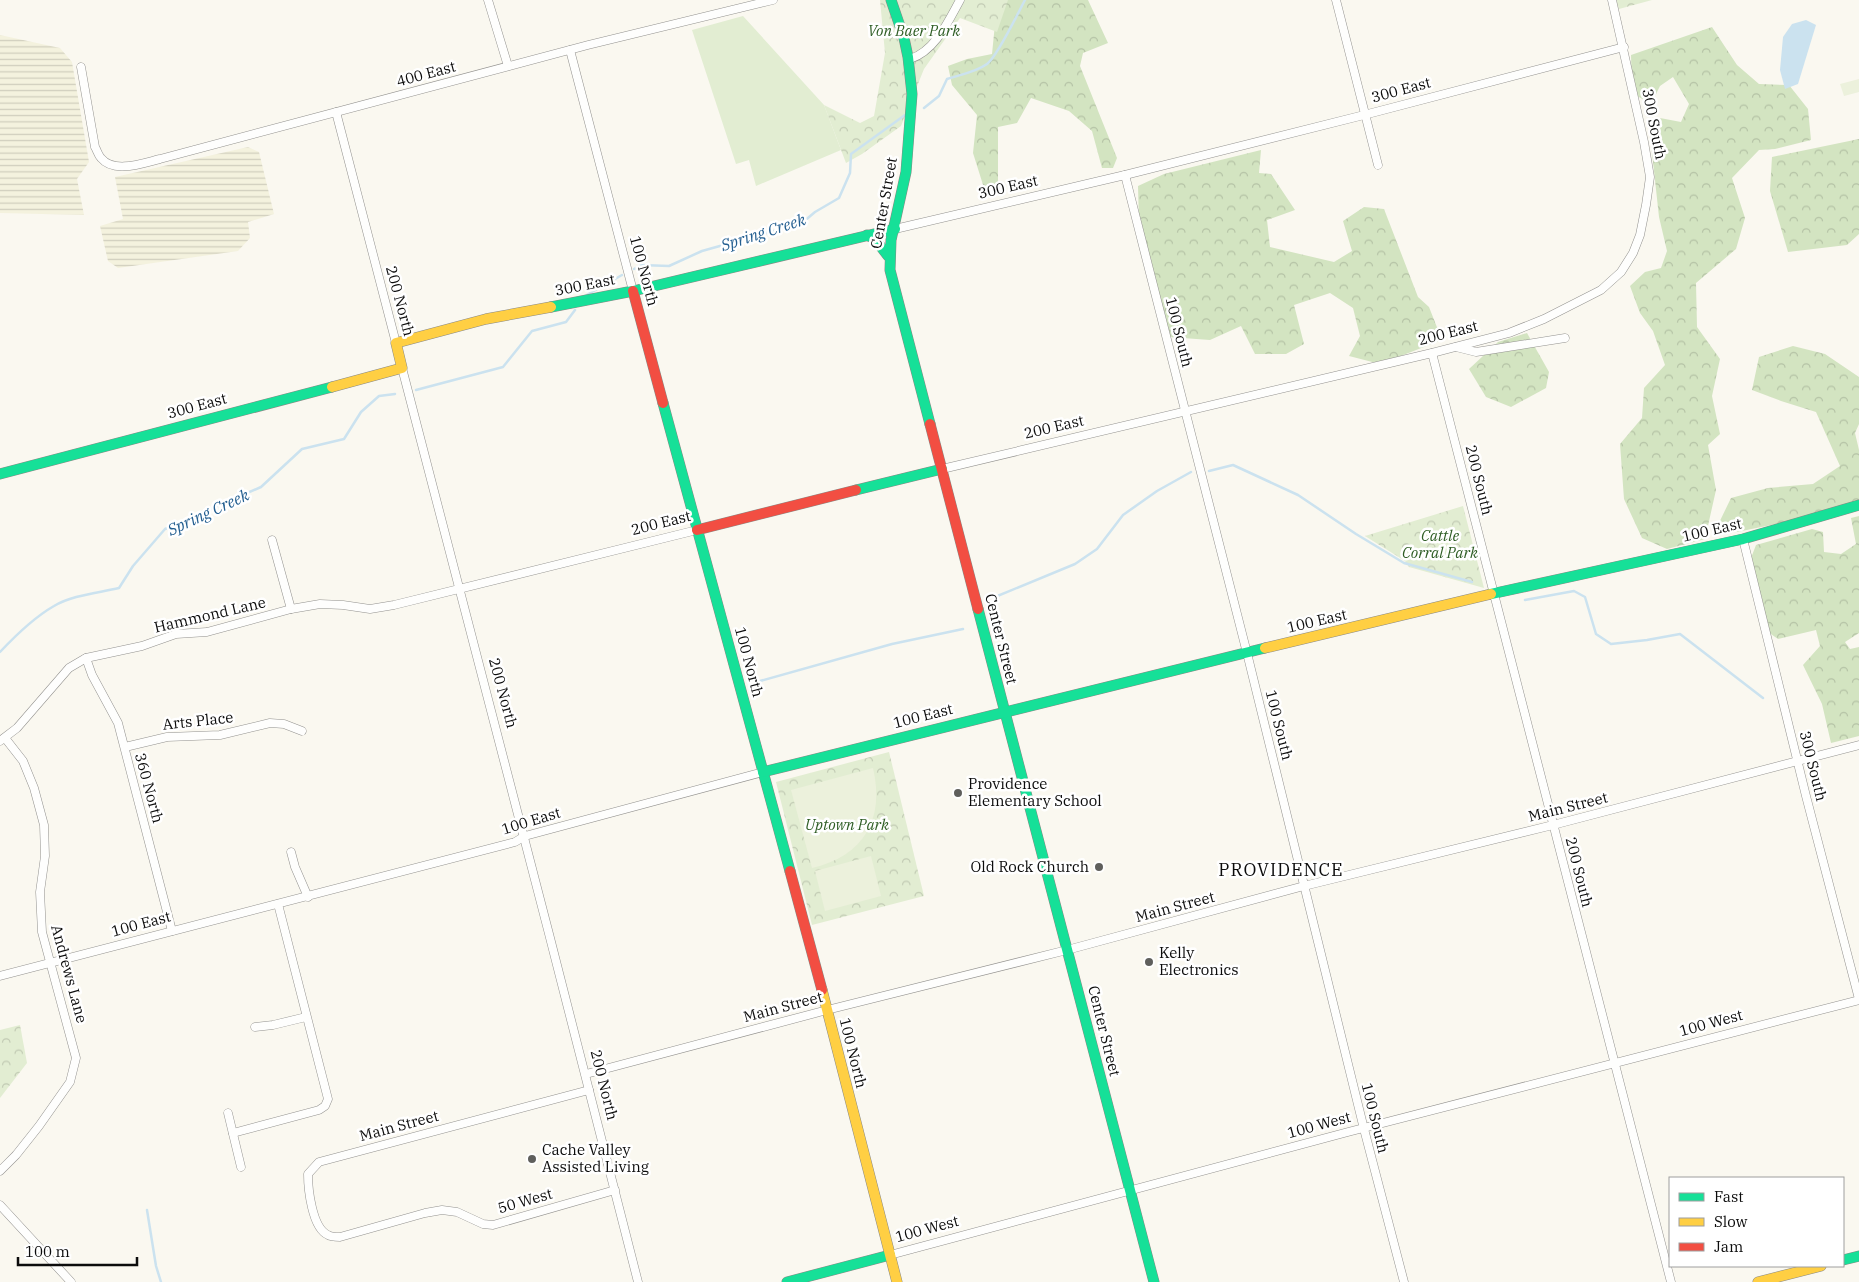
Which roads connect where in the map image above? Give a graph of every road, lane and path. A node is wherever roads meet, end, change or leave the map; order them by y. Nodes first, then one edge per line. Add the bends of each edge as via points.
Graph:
1 (488, 0) edge
2 (773, 0) edge
3 (891, 0) edge
4 (960, 0) edge
5 (1336, 0) edge
6 (1612, 0) edge
7 (1624, 47) junction
8 (570, 50) junction
9 (910, 59) junction
10 (508, 66) junction
11 (82, 67) dead end
12 (336, 112) junction
13 (1364, 115) junction
14 (1378, 165) dead end
15 (1125, 175) junction
16 (895, 228) junction
17 (867, 235) junction
18 (1633, 253) joint
19 (888, 256) junction
20 (633, 291) junction
21 (1565, 338) dead end
22 (396, 343) junction
23 (1454, 347) junction
24 (1432, 353) junction
25 (402, 368) junction
26 (1184, 411) junction
27 (942, 469) junction
28 (0, 474) edge
29 (1859, 505) edge
30 (697, 530) junction
31 (1743, 539) junction
32 (272, 540) dead end
33 (460, 588) junction
34 (1493, 594) junction
35 (292, 609) junction
36 (1247, 653) junction
37 (86, 658) junction
38 (1004, 712) junction
39 (302, 731) dead end
40 (3, 739) edge
41 (1859, 745) edge
42 (124, 747) junction
43 (1798, 762) junction
44 (763, 772) junction
45 (1553, 825) junction
46 (525, 836) junction
47 (291, 852) dead end
48 (1304, 886) junction
49 (308, 897) junction
50 (278, 904) junction
51 (172, 931) junction
52 (1068, 950) junction
53 (50, 964) junction
54 (0, 976) edge
55 (1859, 999) edge
56 (827, 1010) junction
57 (306, 1017) junction
58 (255, 1027) dead end
59 (1614, 1064) junction
60 (586, 1074) junction
61 (589, 1090) junction
62 (228, 1113) dead end
63 (1364, 1128) junction
64 (233, 1133) junction
65 (241, 1167) dead end
66 (0, 1171) edge
67 (615, 1190) junction
68 (1129, 1190) junction
69 (0, 1205) edge
70 (327, 1235) joint
71 (890, 1255) junction
72 (1859, 1256) edge
73 (1844, 1260) edge
74 (1817, 1267) edge
75 (71, 1282) edge
76 (638, 1282) edge
77 (787, 1282) edge
78 (897, 1282) edge
79 (1154, 1282) edge
80 (1404, 1282) edge
81 (1671, 1282) edge
82 (1758, 1282) edge

1 - 10 street
2 - 8 street, 400 East
3 - 9 street, Center Street
4 - 9 street via 932,45
5 - 13 street
6 - 7 street, 300 South
7 - 13 street, 300 East
7 - 18 street, 300 South via 1650,177 1640,235
8 - 10 street, 400 East
8 - 20 street, 100 North
9 - 16 street, Center Street via 912,125 904,189
10 - 12 street, 400 East
11 - 12 street, 400 East via 95,147 110,165 127,166 160,160
12 - 22 street, 200 North
13 - 14 street
13 - 15 street, 300 East
15 - 16 street, 300 East
15 - 26 street, 100 South
16 - 17 street, 300 East
16 - 19 street, Center Street
17 - 19 street via 876,239
17 - 20 street, 300 East
18 - 23 street, 200 East via 1621,272 1601,290 1536,322
19 - 27 street, Center Street
20 - 22 street, 300 East via 486,319
20 - 30 street, 100 North
21 - 23 street via 1476,352
22 - 25 street, 200 North
23 - 24 street, 200 East
24 - 26 street, 200 East
24 - 34 street, 200 South
25 - 28 street, 300 East
25 - 33 street, 200 North
26 - 27 street, 200 East
26 - 36 street, 100 South
27 - 30 street, 200 East
27 - 38 street, Center Street
29 - 31 street, 100 East
30 - 33 street, 200 East
30 - 44 street, 100 North
31 - 34 street, 100 East
31 - 43 street, 300 South
32 - 35 street
33 - 35 street, Hammond Lane via 370,609 320,604
33 - 46 street, 200 North
34 - 36 street, 100 East
34 - 45 street, 200 South
35 - 37 street, Hammond Lane via 207,632 176,634 142,646
36 - 38 street, 100 East
36 - 48 street, 100 South
37 - 40 street, Hammond Lane via 69,668 36,708
37 - 42 street, 360 North via 118,723
38 - 44 street, 100 East
38 - 52 street, Center Street
39 - 42 street, Arts Place via 270,723 220,735 167,737
40 - 53 street, Andrews Lane via 23,761 44,825 40,913
41 - 43 street, Main Street
42 - 51 street, 360 North
43 - 45 street, Main Street
43 - 55 street, 300 South
44 - 46 street, 100 East
44 - 56 street, 100 North
45 - 48 street, Main Street
45 - 59 street, 200 South
46 - 49 street, 100 East via 515,842
46 - 60 street, 200 North
47 - 49 street
48 - 52 street, Main Street
48 - 63 street, 100 South
49 - 50 street, 100 East
50 - 51 street, 100 East
50 - 57 street
51 - 53 street, 100 East
52 - 56 street, Main Street
52 - 68 street, Center Street
53 - 54 street, 100 East
53 - 66 street, Andrews Lane via 76,1058 70,1082 39,1126
55 - 59 street, 100 West
56 - 60 street, Main Street
56 - 71 street, 100 North
57 - 58 street
57 - 64 street via 328,1099 325,1106
59 - 63 street, 100 West
59 - 81 street, 200 South
60 - 61 street, 200 North
61 - 67 street, 200 North
61 - 70 street, Main Street via 319,1162 308,1174 308,1190 317,1223
62 - 64 street
63 - 68 street, 100 West
63 - 80 street, 100 South
64 - 65 street
67 - 70 street, 50 West via 493,1225 442,1210 340,1237
67 - 76 street, 200 North
68 - 71 street, 100 West
68 - 79 street, Center Street
69 - 75 street
71 - 77 street, 100 West
71 - 78 street, 100 North
72 - 73 street
74 - 82 street

